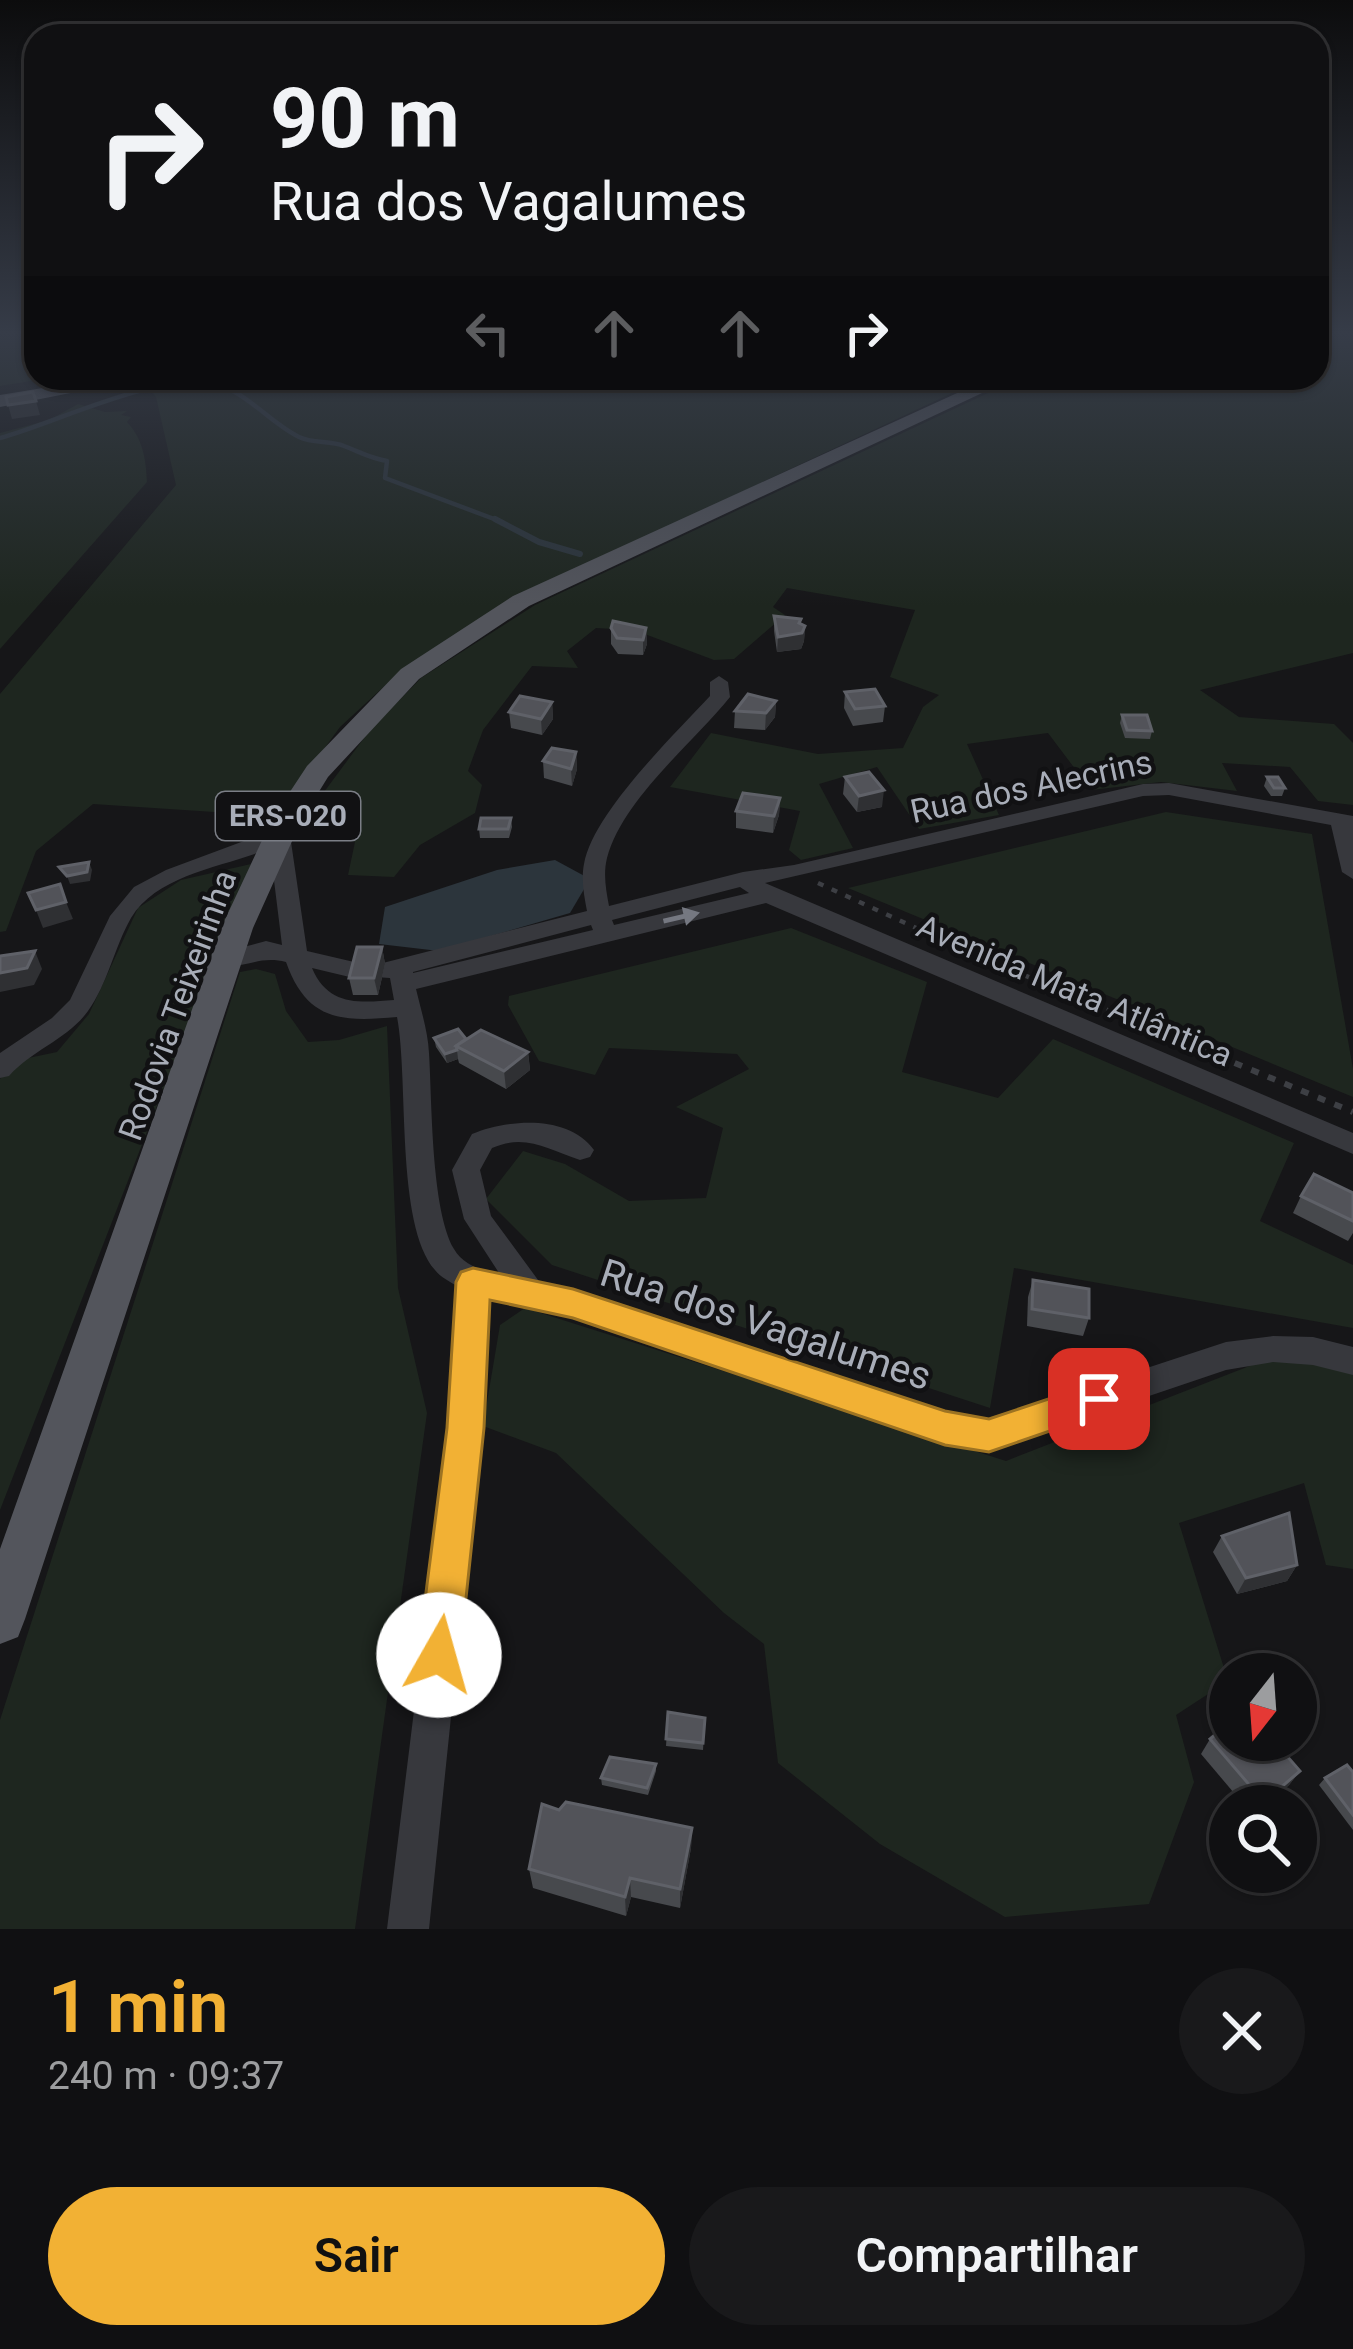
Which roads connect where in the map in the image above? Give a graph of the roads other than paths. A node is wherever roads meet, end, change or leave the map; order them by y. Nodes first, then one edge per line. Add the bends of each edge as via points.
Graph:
1 (899, 426) edge
2 (719, 682) dead end
3 (1347, 821) edge
4 (279, 835) junction
5 (794, 872) junction
6 (1353, 872) edge
7 (743, 879) junction
8 (771, 897) junction
9 (602, 924) junction
10 (294, 956) junction
11 (229, 959) junction
12 (378, 980) junction
13 (0, 1069) edge
14 (1353, 1144) edge
15 (580, 1150) dead end
16 (473, 1282) junction
17 (532, 1296) junction
18 (1353, 1360) edge
19 (0, 1619) edge
20 (407, 1929) edge

1 - 4 main road, Rodovia Teixeirinha / ERS-020 via 507,610 382,700 317,772
2 - 9 street via 720,697 637,793 595,860
3 - 5 street, Rua dos Alecrins via 1143,790
3 - 6 street
4 - 10 street
4 - 11 main road, Rodovia Teixeirinha / ERS-020
4 - 13 street via 143,891 81,1003
5 - 7 street, Rua dos Alecrins
5 - 8 street
7 - 8 street, Avenida Mata Atlântica
7 - 9 street
9 -> 8 street
8 - 14 street, Avenida Mata Atlântica
9 - 12 street
10 - 11 street via 266,949
10 - 12 street
10 - 12 street via 329,1006
11 - 19 main road, Rodovia Teixeirinha / ERS-020
12 - 16 street via 430,1228 445,1262
15 - 17 street via 519,1127 482,1141 466,1170 478,1219
16 - 17 street, Rua dos Vagalumes
16 - 20 street via 465,1428
17 - 18 street, Rua dos Vagalumes via 989,1436 1226,1356 1274,1349

